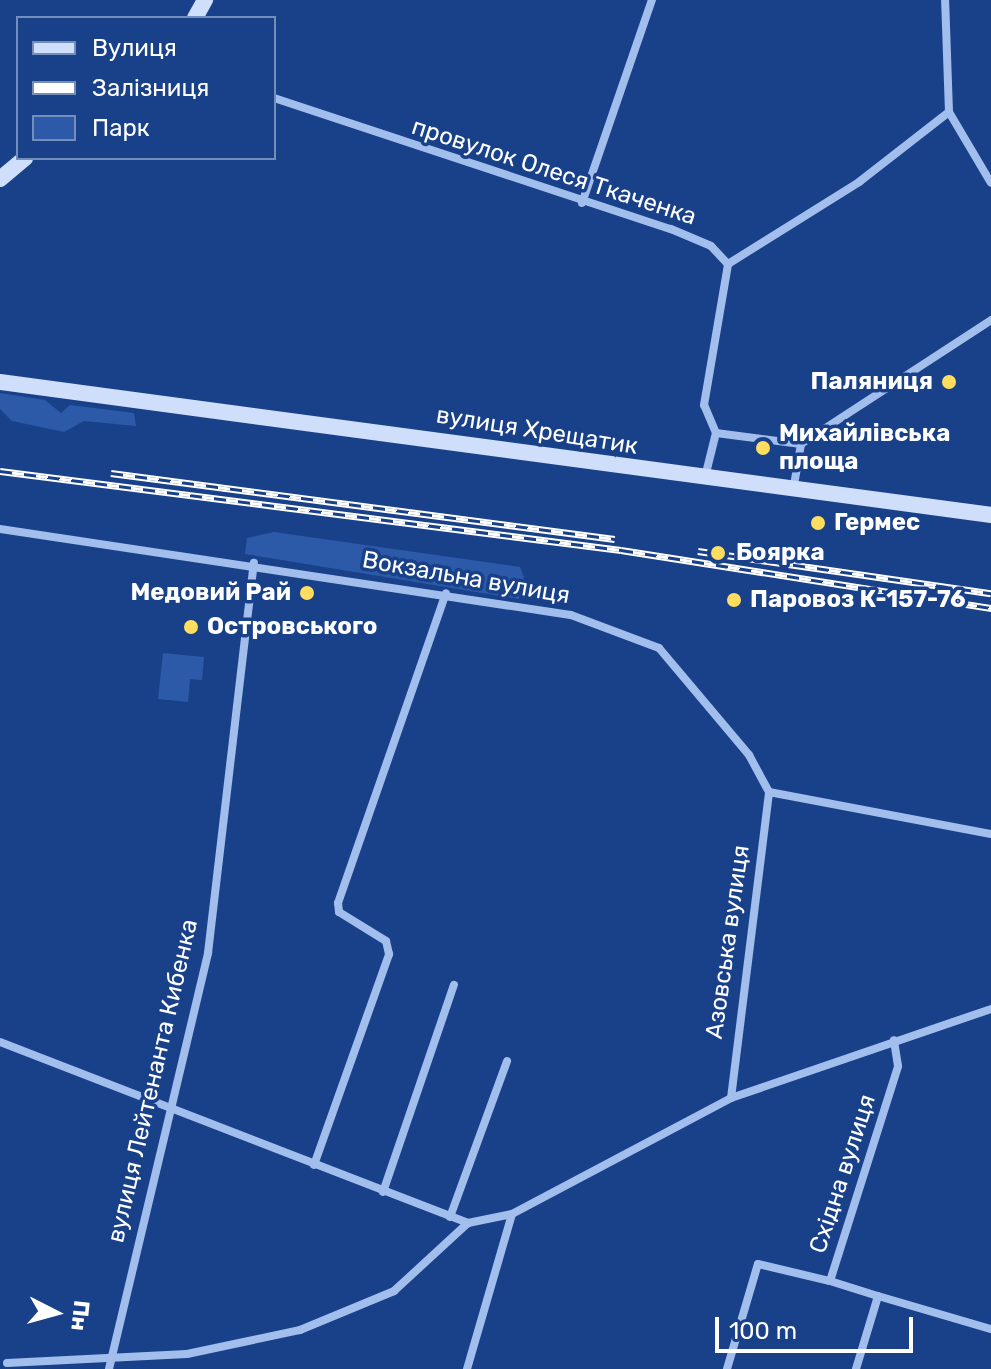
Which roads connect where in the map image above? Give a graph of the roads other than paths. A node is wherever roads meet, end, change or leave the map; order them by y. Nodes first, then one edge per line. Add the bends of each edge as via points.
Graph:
1 (652, 0) edge
2 (945, 0) edge
3 (276, 99) edge
4 (949, 112) junction
5 (23, 160) edge
6 (0, 179) edge
7 (991, 183) edge
8 (582, 203) junction
9 (728, 264) junction
10 (991, 320) edge
11 (0, 382) edge
12 (716, 433) junction
13 (801, 444) junction
14 (704, 480) junction
15 (793, 492) junction
16 (991, 515) edge
17 (0, 529) edge
18 (254, 563) junction
19 (446, 593) junction
20 (769, 792) junction
21 (991, 834) edge
22 (454, 985) dead end
23 (991, 1009) edge
24 (894, 1040) junction
25 (0, 1042) edge
26 (507, 1061) dead end
27 (731, 1098) junction
28 (166, 1109) junction
29 (314, 1165) junction
30 (383, 1192) junction
31 (512, 1214) junction
32 (450, 1217) junction
33 (468, 1223) junction
34 (830, 1281) junction
35 (878, 1296) junction
36 (991, 1329) edge
37 (4, 1362) edge
38 (110, 1365) edge
39 (18, 1369) edge
40 (467, 1369) edge
41 (727, 1369) edge
42 (856, 1369) edge

1 - 8 street
2 - 4 street
3 - 8 street, провулок Олеся Ткаченка
4 - 7 street
4 - 9 street via 820,209
5 - 6 street
8 - 9 street, провулок Олеся Ткаченка via 671,229 711,246
9 - 12 street via 704,405
10 - 13 street
11 - 14 street, вулиця Хрещатик
12 - 13 street
12 - 14 street
13 - 15 street
14 - 15 street, вулиця Хрещатик
15 - 16 street, вулиця Хрещатик
17 - 18 street, Вокзальна вулиця
18 - 19 street, Вокзальна вулиця
18 - 28 street, вулиця Лейтенанта Кибенка via 208,953
19 - 20 street, Вокзальна вулиця via 571,615 659,648 749,755
19 - 29 street via 338,903 339,912 386,941 389,954
20 - 21 street
20 - 27 street, Азовська вулиця
22 - 30 street
23 - 24 street
24 - 27 street
24 - 34 street, Східна вулиця via 898,1066
25 - 28 street
26 - 32 street
27 - 31 street
28 - 29 street
28 - 38 street, вулиця Лейтенанта Кибенка
29 - 30 street
30 - 32 street
31 - 33 street
31 - 40 street
32 - 33 street
33 - 38 street via 394,1291 348,1313 187,1354
34 - 35 street
34 - 41 street, Східна вулиця via 758,1264
35 - 36 street
35 - 42 street
37 - 38 street
37 - 39 street

